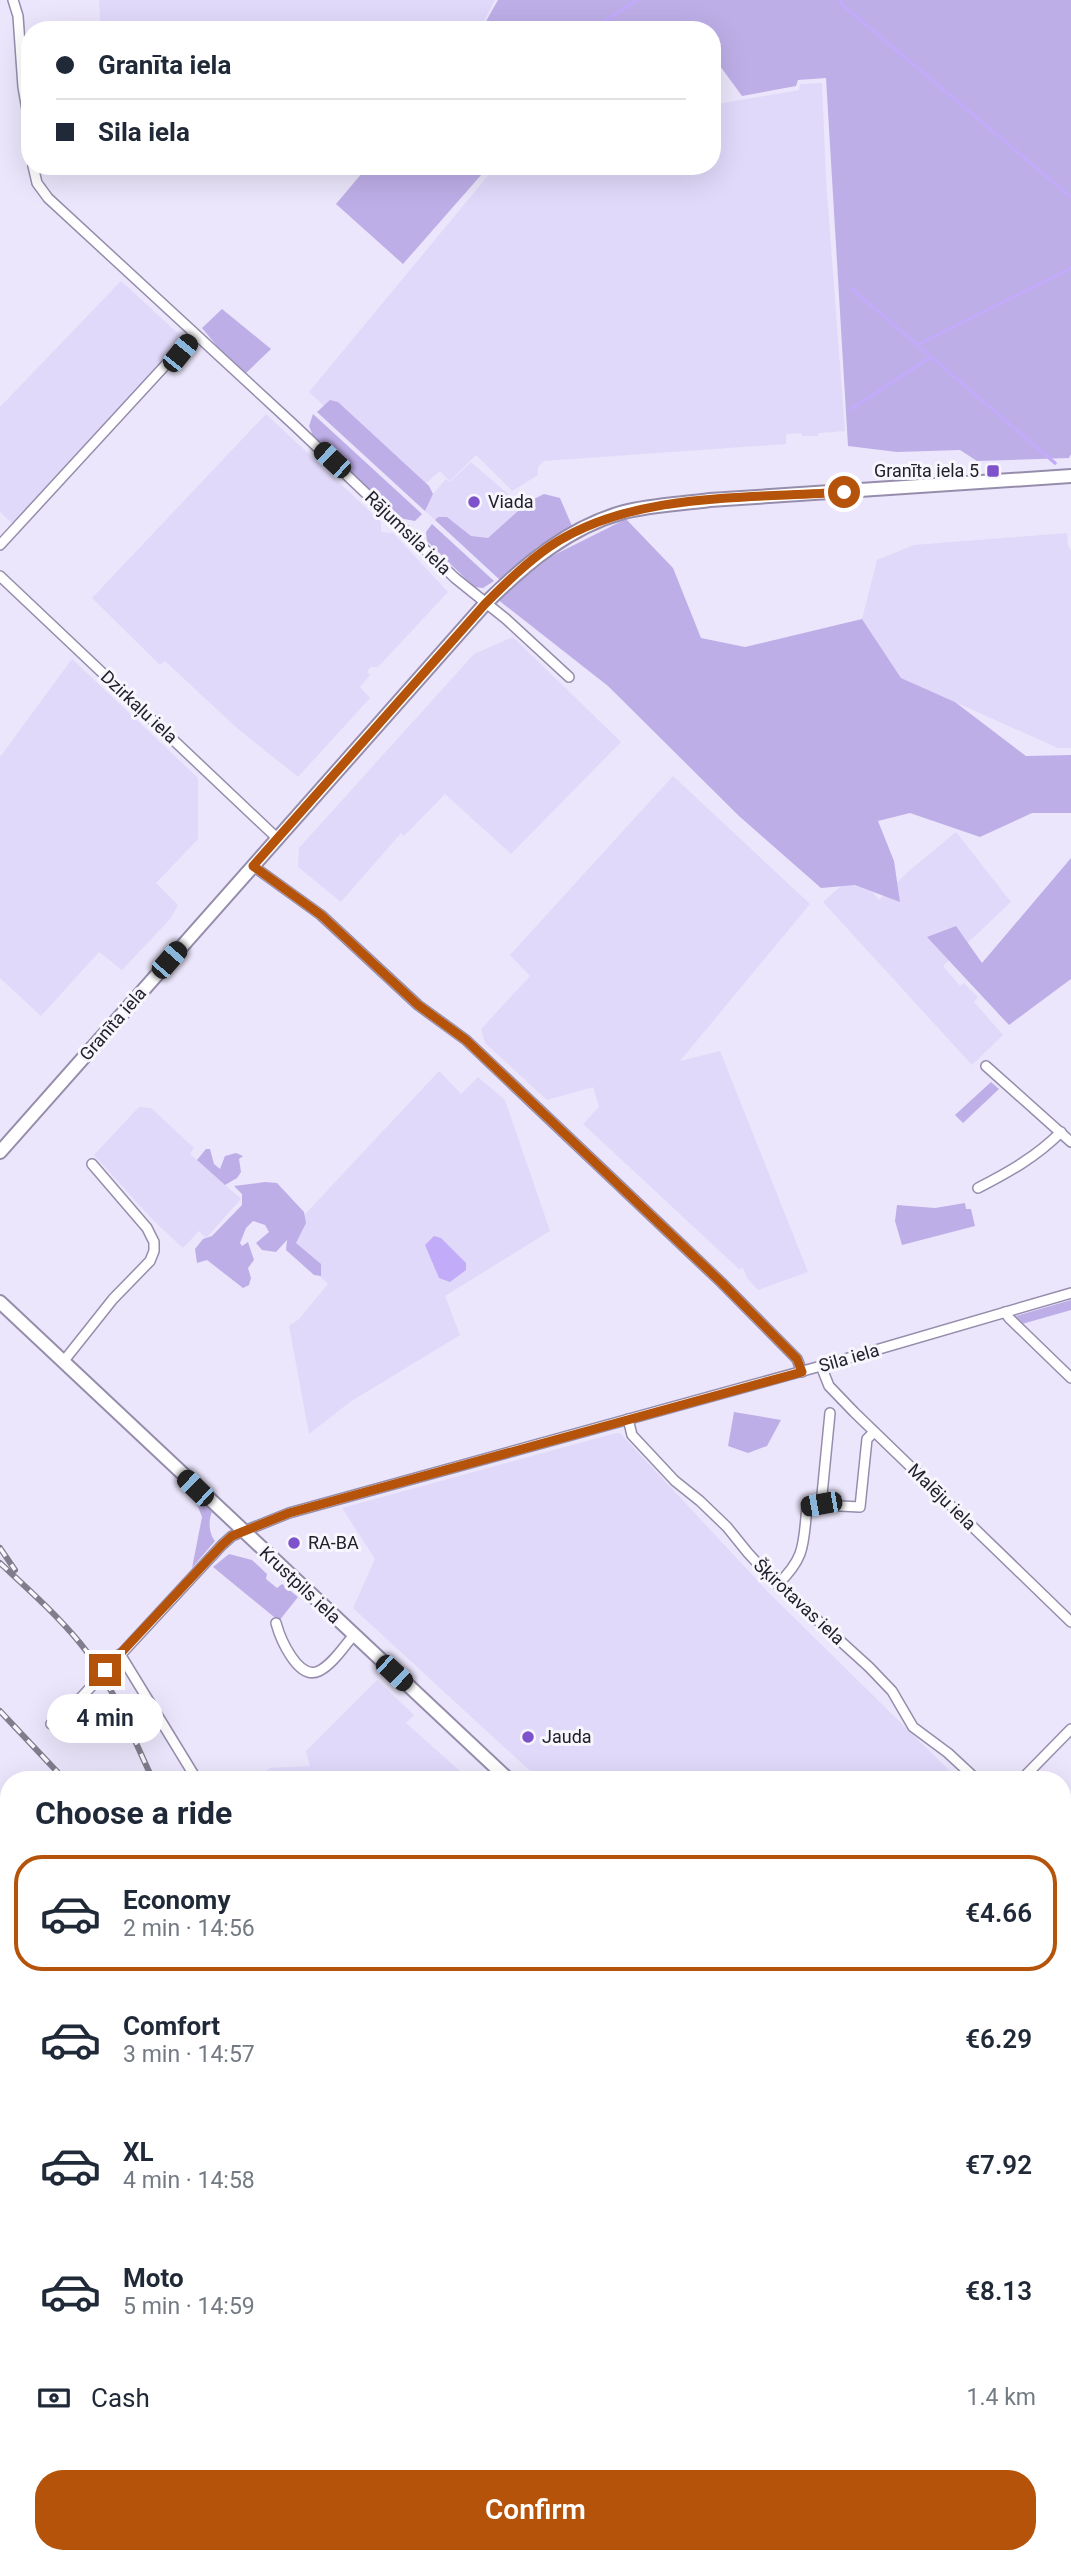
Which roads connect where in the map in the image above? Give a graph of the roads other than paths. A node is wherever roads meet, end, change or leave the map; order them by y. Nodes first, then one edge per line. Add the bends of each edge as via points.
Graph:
1 (13, 0) edge
2 (21, 59) edge
3 (35, 175) edge
4 (194, 334) junction
5 (1071, 476) edge
6 (0, 545) edge
7 (0, 576) edge
8 (485, 604) junction
9 (569, 677) dead end
10 (278, 839) junction
11 (253, 866) junction
12 (986, 1066) dead end
13 (1061, 1132) junction
14 (1071, 1142) edge
15 (0, 1152) edge
16 (92, 1164) dead end
17 (978, 1188) dead end
18 (1071, 1293) edge
19 (0, 1302) edge
20 (1005, 1312) junction
21 (63, 1362) junction
22 (821, 1366) junction
23 (802, 1372) junction
24 (1071, 1378) edge
25 (830, 1413) dead end
26 (628, 1419) junction
27 (874, 1432) junction
28 (821, 1504) junction
29 (244, 1531) junction
30 (778, 1584) junction
31 (1071, 1622) edge
32 (276, 1623) dead end
33 (354, 1635) junction
34 (120, 1654) junction
35 (51, 1724) dead end
36 (1071, 1729) edge
37 (192, 1771) edge
38 (499, 1771) edge
39 (967, 1771) edge
40 (1030, 1771) edge

1 - 2 street
3 - 4 street, Rājumsila iela via 48,198
4 - 6 street
4 - 8 street, Rājumsila iela
5 - 8 main road, Granīta iela via 710,500 624,512 549,547
7 - 10 street, Dzirkaļu iela
8 - 9 street, Rājumsila iela
8 - 10 main road, Granīta iela
10 - 11 main road, Granīta iela
11 - 15 main road, Granīta iela
11 - 23 street via 321,915 418,1005 472,1045 722,1283 797,1359
12 - 13 street
13 - 14 street
13 - 17 street via 1023,1164
16 - 21 street via 146,1227 154,1251
18 - 20 street, Sila iela
19 - 21 main road, Krustpils iela
20 - 22 street, Sila iela
20 - 24 street
21 - 29 main road, Krustpils iela
22 - 23 street, Sila iela
22 - 27 street, Malēju iela via 829,1386
23 - 26 street, Sila iela
25 - 28 street
26 - 29 street, Sila iela via 289,1513
26 - 30 street, Šķirotavas iela via 632,1434 675,1482 727,1527
27 - 28 street via 867,1439 860,1507
27 - 31 street, Malēju iela
28 - 30 street via 807,1507 801,1556
29 - 33 main road, Krustpils iela
29 - 34 street, Sila iela via 222,1545
30 - 39 street, Šķirotavas iela via 877,1675 913,1727
32 - 33 street via 285,1647 302,1669 310,1672 331,1661
33 - 38 main road, Krustpils iela
34 - 35 street, Sila iela via 63,1717
34 - 37 street
36 - 40 street

